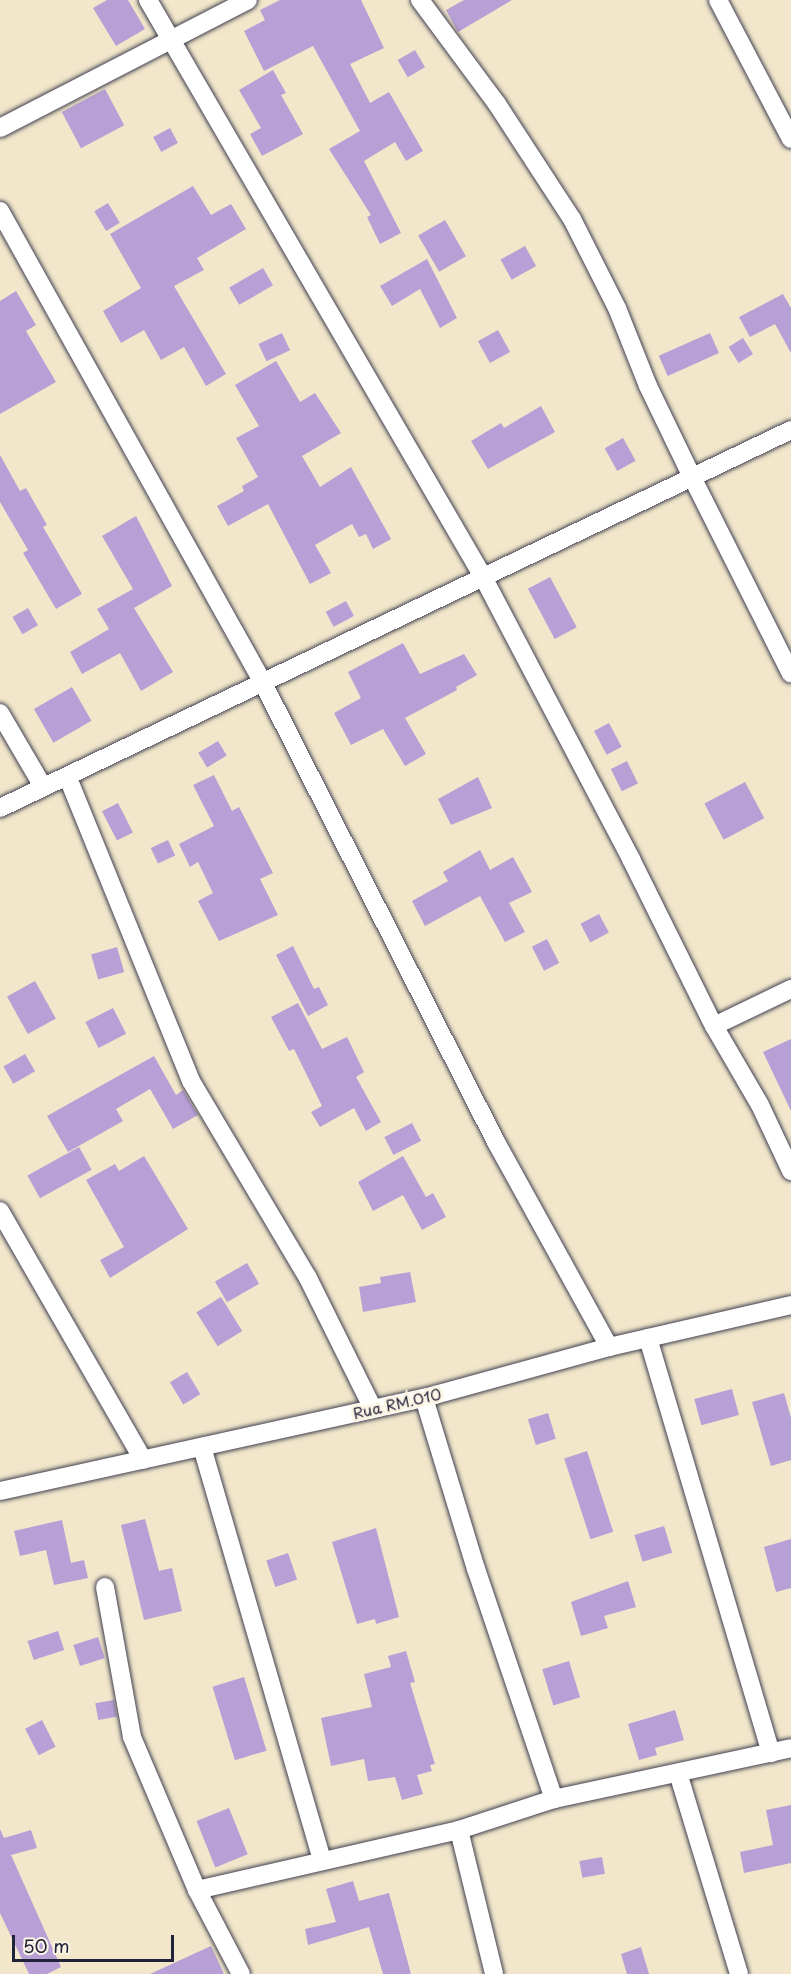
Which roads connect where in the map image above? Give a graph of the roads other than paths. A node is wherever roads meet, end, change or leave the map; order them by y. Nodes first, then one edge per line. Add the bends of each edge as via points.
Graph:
1 (148, 0) edge
2 (248, 0) edge
3 (420, 0) edge
4 (718, 0) edge
5 (173, 42) junction
6 (0, 128) edge
7 (791, 139) edge
8 (0, 211) edge
9 (791, 430) edge
10 (692, 477) junction
11 (482, 575) junction
12 (791, 674) edge
13 (262, 681) junction
14 (0, 713) edge
15 (68, 778) junction
16 (42, 785) junction
17 (0, 808) edge
18 (791, 989) edge
19 (714, 1026) junction
20 (791, 1172) edge
21 (0, 1211) edge
22 (791, 1305) edge
23 (648, 1338) junction
24 (609, 1347) junction
25 (424, 1398) junction
26 (373, 1409) junction
27 (202, 1447) junction
28 (143, 1460) junction
29 (0, 1491) edge
30 (105, 1587) dead end
31 (791, 1748) edge
32 (771, 1753) junction
33 (678, 1773) junction
34 (554, 1799) junction
35 (459, 1830) junction
36 (322, 1862) junction
37 (197, 1890) junction
38 (241, 1974) edge
39 (494, 1974) edge
40 (739, 1974) edge

1 - 5 street
2 - 5 street
3 - 10 street via 496,104 572,219 617,308 648,386
4 - 7 street
5 - 6 street
5 - 11 street
8 - 13 street
9 - 10 street
10 - 11 street
10 - 12 street
11 - 13 street
11 - 19 street via 632,859
13 - 15 street
13 - 24 street via 496,1142
14 - 16 street
15 - 16 street
15 - 26 street via 191,1081 308,1278
16 - 17 street
18 - 19 street
19 - 20 street via 760,1105
21 - 28 street
22 - 23 street, Rua RM.010
23 - 24 street, Rua RM.010
23 - 32 street
24 - 25 street, Rua RM.010
25 - 26 street, Rua RM.010
25 - 34 street via 476,1569
26 - 27 street, Rua RM.010
27 - 28 street, Rua RM.010
27 - 36 street
28 - 29 street, Rua RM.010
30 - 37 street via 132,1737
31 - 32 street
32 - 33 street
33 - 34 street
33 - 40 street
34 - 35 street
35 - 36 street
35 - 39 street
36 - 37 street
37 - 38 street

